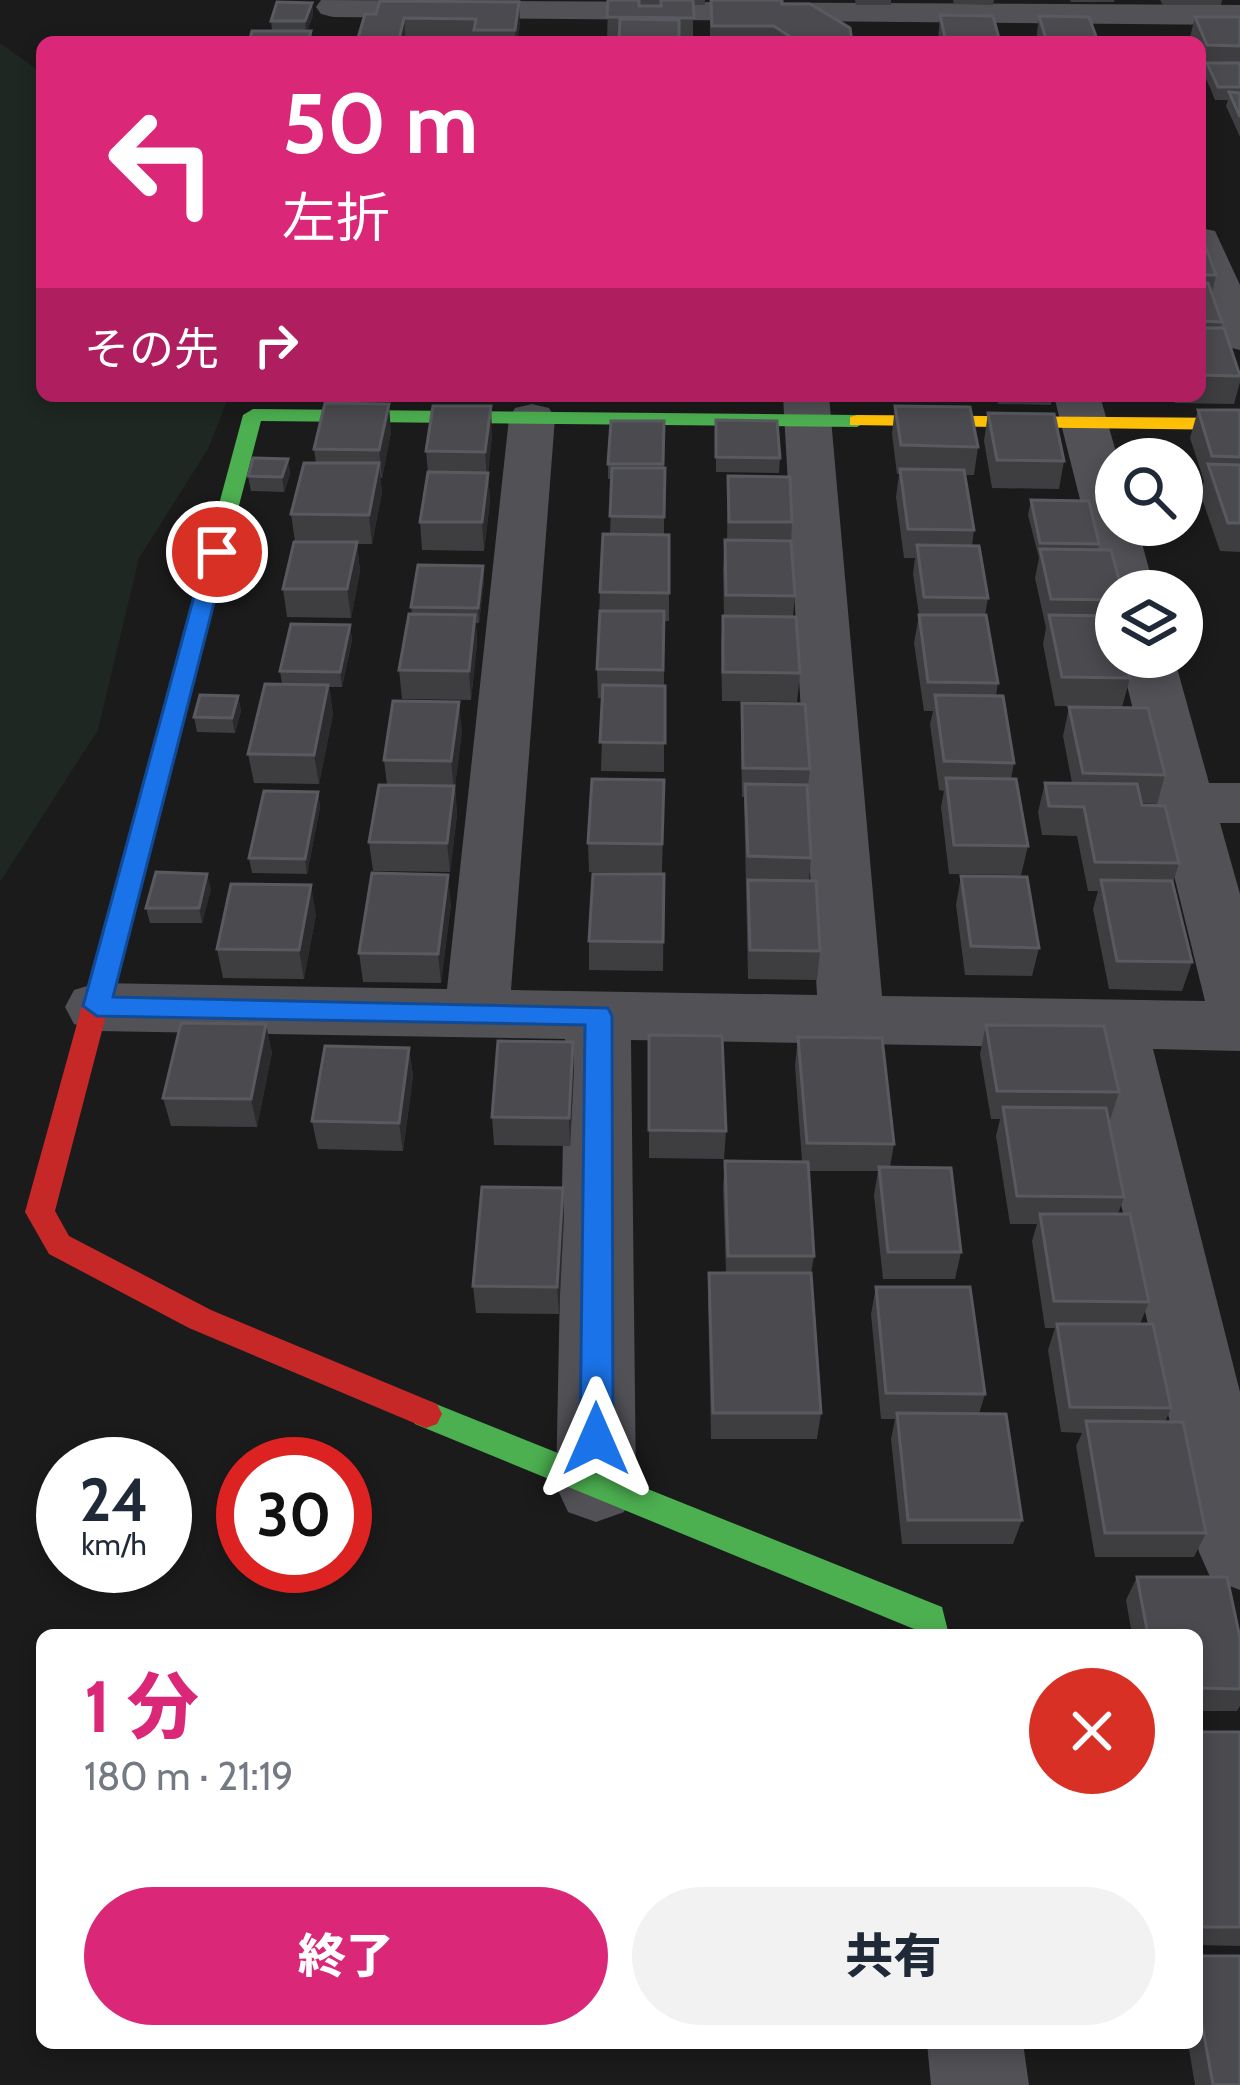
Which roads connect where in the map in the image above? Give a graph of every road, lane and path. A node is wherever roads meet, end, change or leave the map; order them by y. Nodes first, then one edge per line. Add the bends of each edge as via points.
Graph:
1 (334, 3) edge
2 (783, 5) edge
3 (1014, 6) edge
4 (1240, 15) edge
5 (553, 17) edge
6 (326, 36) edge
7 (820, 36) edge
8 (1206, 37) edge
9 (1240, 37) edge
10 (1206, 255) edge
11 (1240, 337) edge
12 (807, 408) edge
13 (1081, 409) edge
14 (532, 418) junction
15 (1240, 424) edge
16 (1124, 570) edge
17 (1156, 678) edge
18 (1213, 803) edge
19 (97, 1006) junction
20 (1240, 1011) edge
21 (477, 1014) junction
22 (598, 1016) junction
23 (851, 1020) junction
24 (1114, 1025) junction
25 (1240, 1026) edge
26 (596, 1486) junction
27 (1240, 1552) edge
28 (931, 1629) edge
29 (976, 2049) edge
30 (980, 2085) edge

1 - 5 street
1 - 6 street
2 - 3 street
2 - 5 street
2 - 7 street
3 - 4 street
8 - 9 street
10 - 11 street
12 - 13 street
12 - 14 street
12 - 23 street
13 - 15 street
13 - 16 street
14 - 19 street via 253,415
14 - 21 street
17 - 18 street
18 - 20 street
19 - 21 street
19 - 26 street via 40,1212 59,1245 200,1319
21 - 22 street
22 - 23 street
22 - 26 street
23 - 24 street
24 - 25 street
24 - 27 street
26 - 28 street via 930,1618
29 - 30 street

